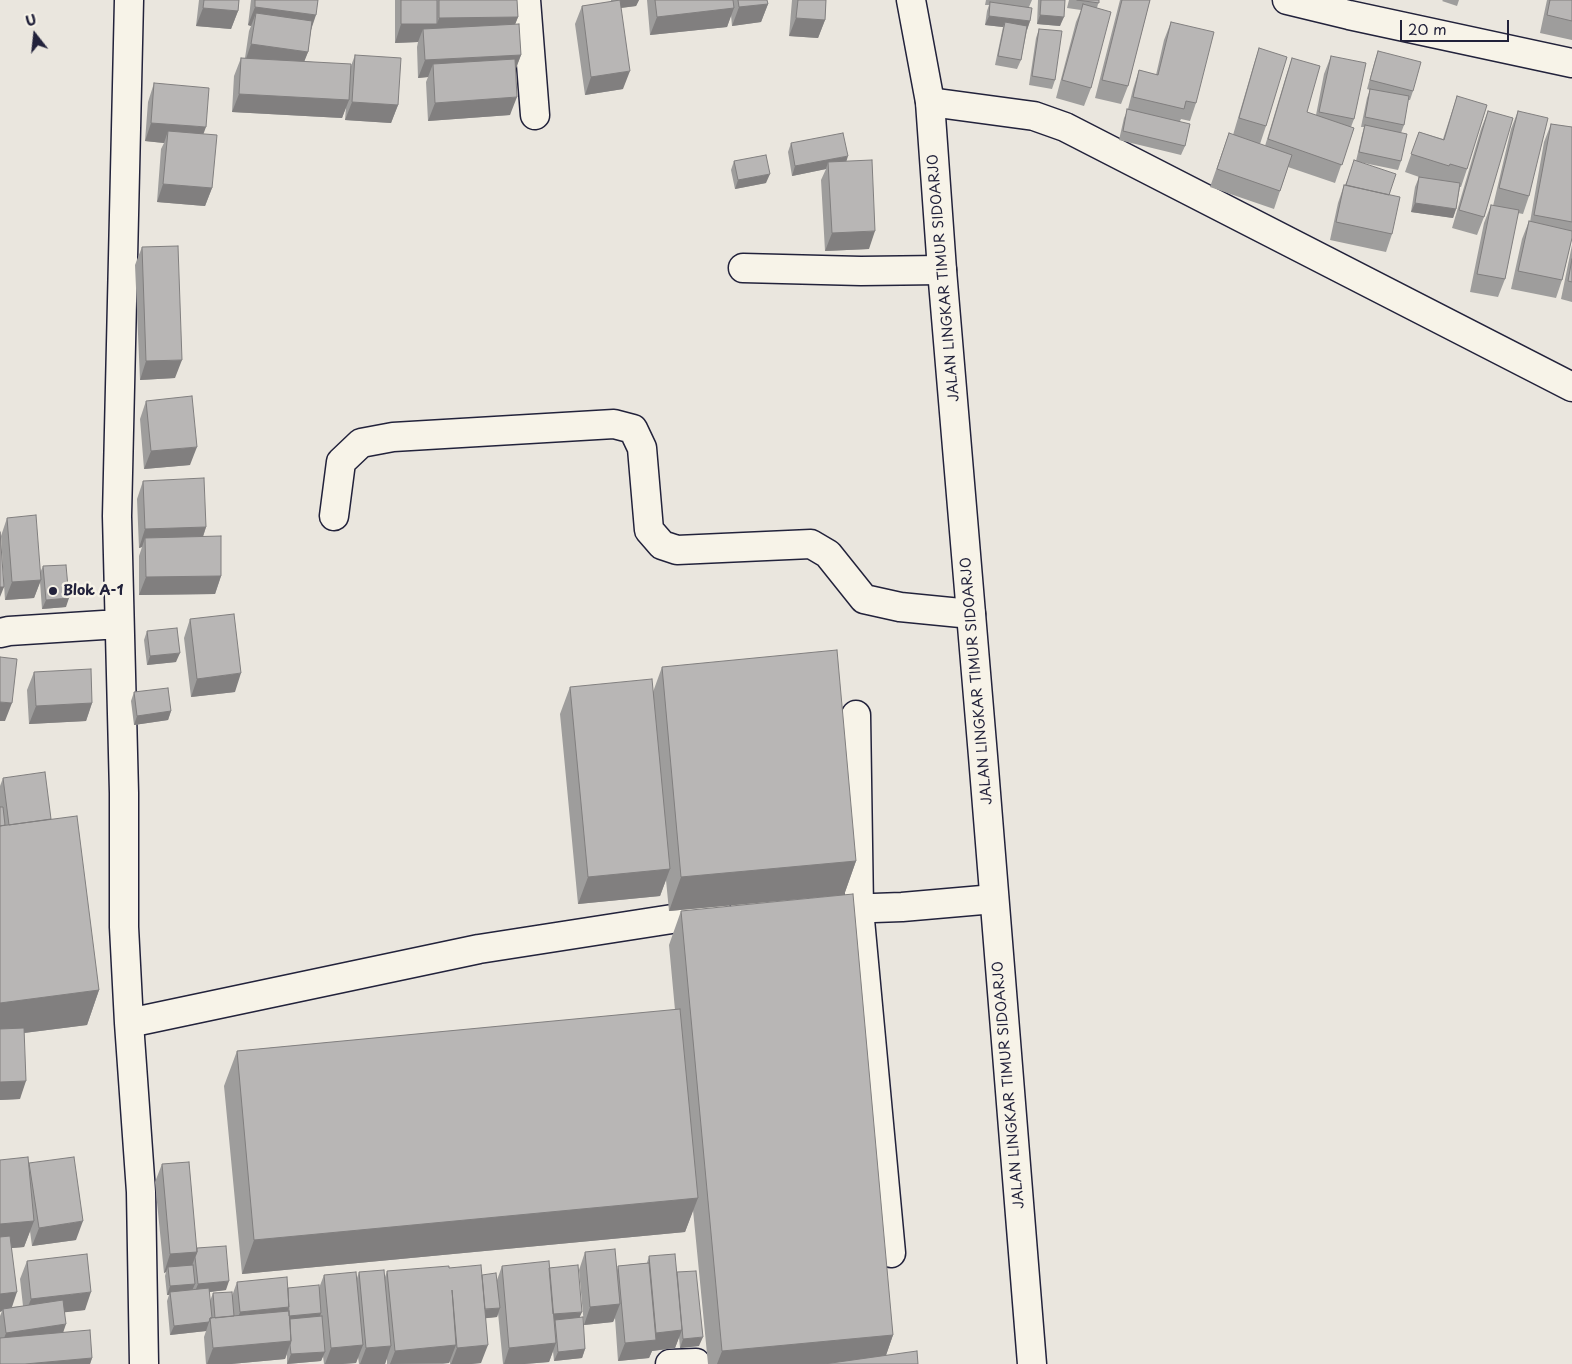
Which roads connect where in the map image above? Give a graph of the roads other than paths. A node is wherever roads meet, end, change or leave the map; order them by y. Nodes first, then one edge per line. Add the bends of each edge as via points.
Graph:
1 (129, 0) edge
2 (526, 0) edge
3 (911, 0) edge
4 (1286, 0) edge
5 (1572, 63) edge
6 (930, 102) junction
7 (535, 115) dead end
8 (743, 268) dead end
9 (942, 270) junction
10 (1572, 386) edge
11 (334, 516) dead end
12 (972, 614) junction
13 (119, 624) junction
14 (0, 633) edge
15 (856, 715) dead end
16 (994, 899) junction
17 (859, 908) junction
18 (793, 910) edge
19 (746, 912) edge
20 (129, 1023) junction
21 (891, 1253) dead end
22 (144, 1364) edge
23 (1032, 1364) edge

1 - 13 street via 117,516
2 - 7 street
3 - 6 street, JALAN LINGKAR TIMUR SIDOARJO
4 - 5 street
6 - 9 street, JALAN LINGKAR TIMUR SIDOARJO
6 - 10 street via 1034,116 1065,127
8 - 9 street
9 - 12 street, JALAN LINGKAR TIMUR SIDOARJO
11 - 12 street via 341,462 361,443 393,437 614,424 633,430 642,448 649,530 662,546 676,550 810,544 828,554 864,599 900,607
12 - 16 street, JALAN LINGKAR TIMUR SIDOARJO
13 - 14 street
13 - 20 street via 124,927
15 - 17 street
16 - 17 street
16 - 23 street, JALAN LINGKAR TIMUR SIDOARJO
17 - 18 street
17 - 21 street
19 - 20 street via 718,912 479,949
20 - 22 street via 141,1192

